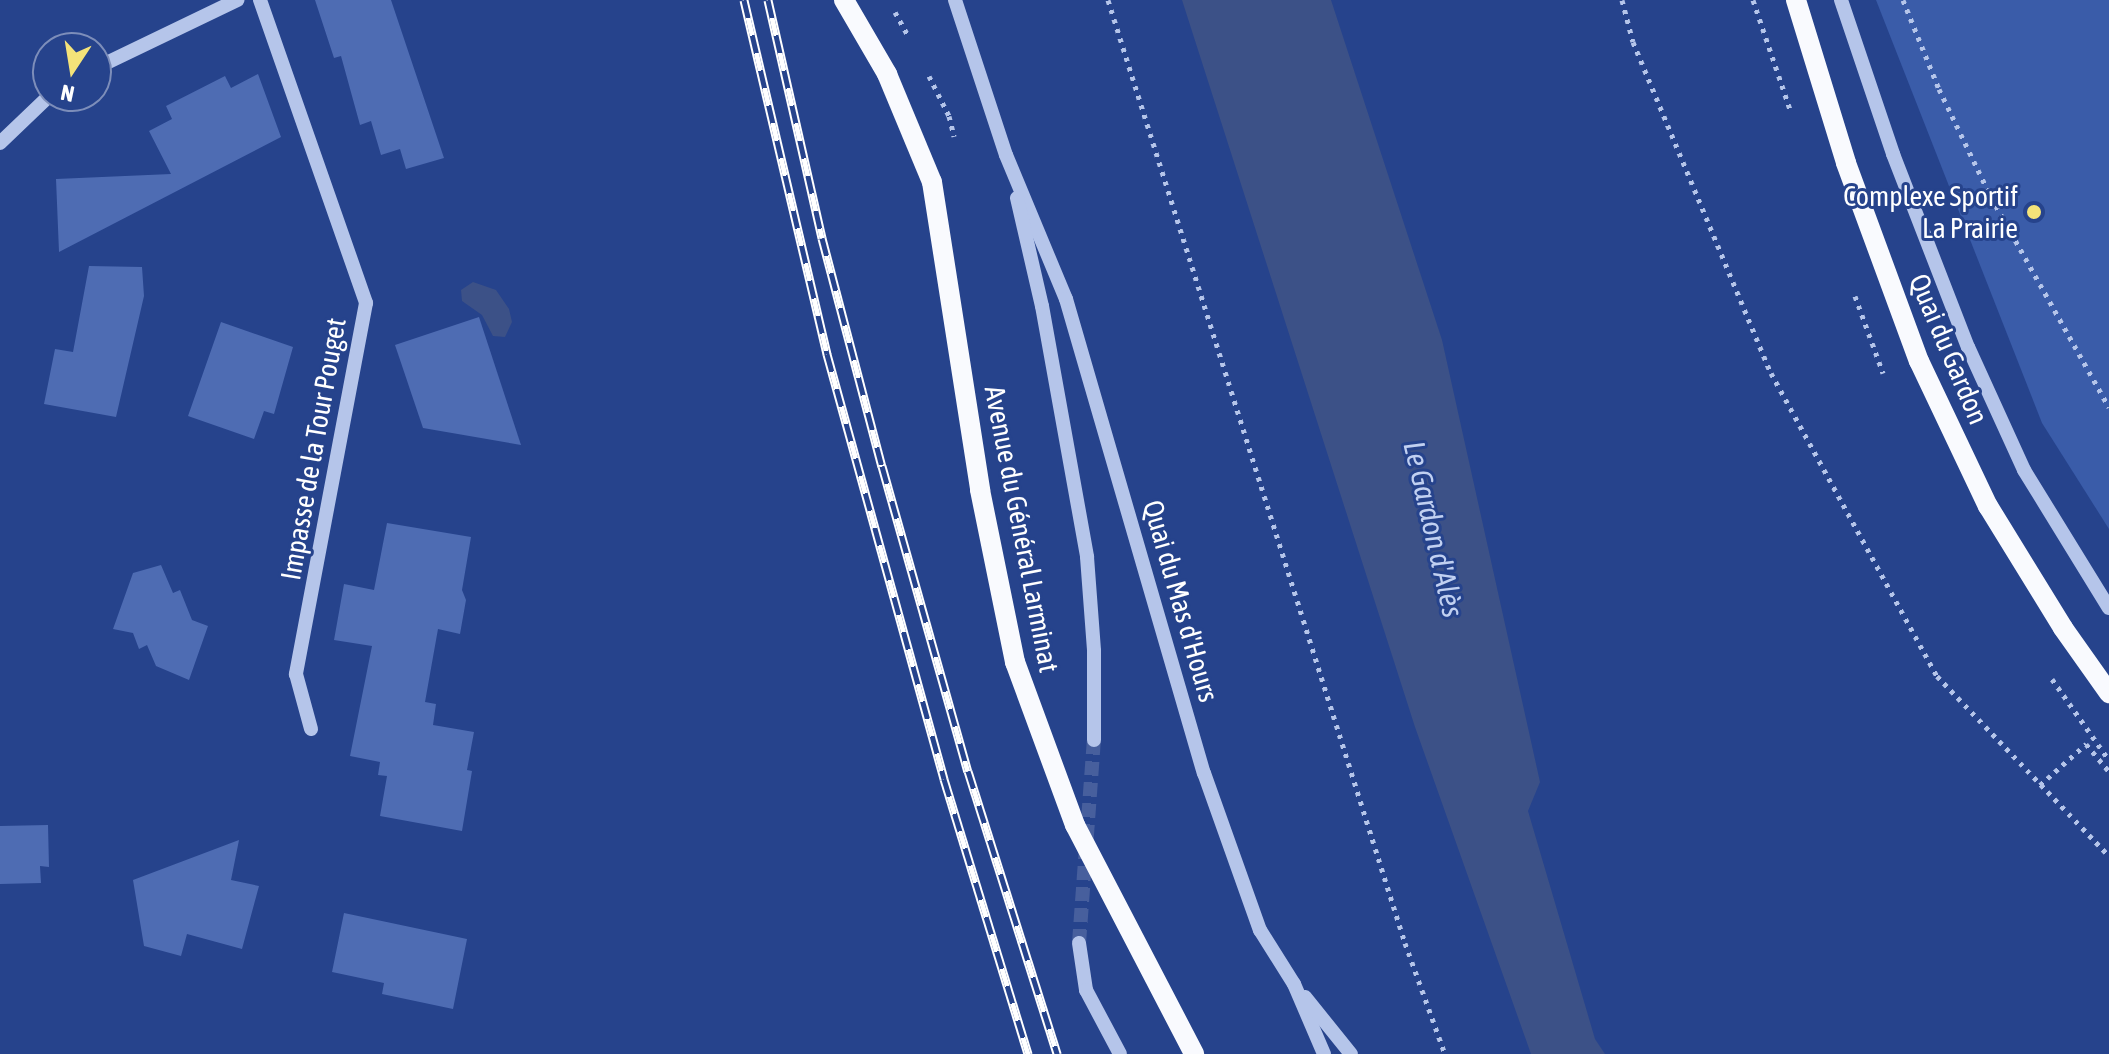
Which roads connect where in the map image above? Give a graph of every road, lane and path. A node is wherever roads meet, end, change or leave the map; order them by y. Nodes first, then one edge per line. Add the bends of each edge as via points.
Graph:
1 (237, 0) edge
2 (260, 0) edge
3 (844, 0) edge
4 (955, 0) edge
5 (1108, 0) edge
6 (1622, 0) edge
7 (1796, 0) edge
8 (1841, 0) edge
9 (1903, 0) edge
10 (112, 60) edge
11 (32, 112) edge
12 (0, 143) edge
13 (1006, 155) junction
14 (2109, 407) edge
15 (2109, 608) edge
16 (2109, 693) edge
17 (311, 729) dead end
18 (1094, 740) tunnel mouth
19 (2109, 771) edge
20 (2040, 785) junction
21 (2109, 856) edge
22 (1079, 943) tunnel mouth
23 (1294, 984) junction
24 (1120, 1054) edge
25 (1194, 1054) edge
26 (1324, 1054) edge
27 (1351, 1054) edge
28 (1445, 1054) edge

1 - 10 street
2 - 17 street, Impasse de la Tour Pouget via 366,303 296,674
3 - 25 main road, Avenue du Général Larminat via 887,74 932,182 980,490 1015,662 1075,825
4 - 13 street, Quai du Mas d'Hours
5 - 28 path via 1405,943
6 - 20 path via 1633,42 1771,373 1937,676
7 - 16 main road, Quai du Gardon via 1846,163 1919,361 1988,506
8 - 15 street via 1893,154 1968,347 2024,470
9 - 14 path via 1991,197
11 - 12 street
13 - 18 street, Quai du Mas d'Hours via 1042,306 1087,557
13 - 23 street, Quai du Mas d'Hours via 1066,299 1204,773 1260,930
19 - 20 path via 2086,744
20 - 21 path
22 - 24 street via 1086,990
23 - 26 street, Quai du Mas d'Hours
23 - 27 street

